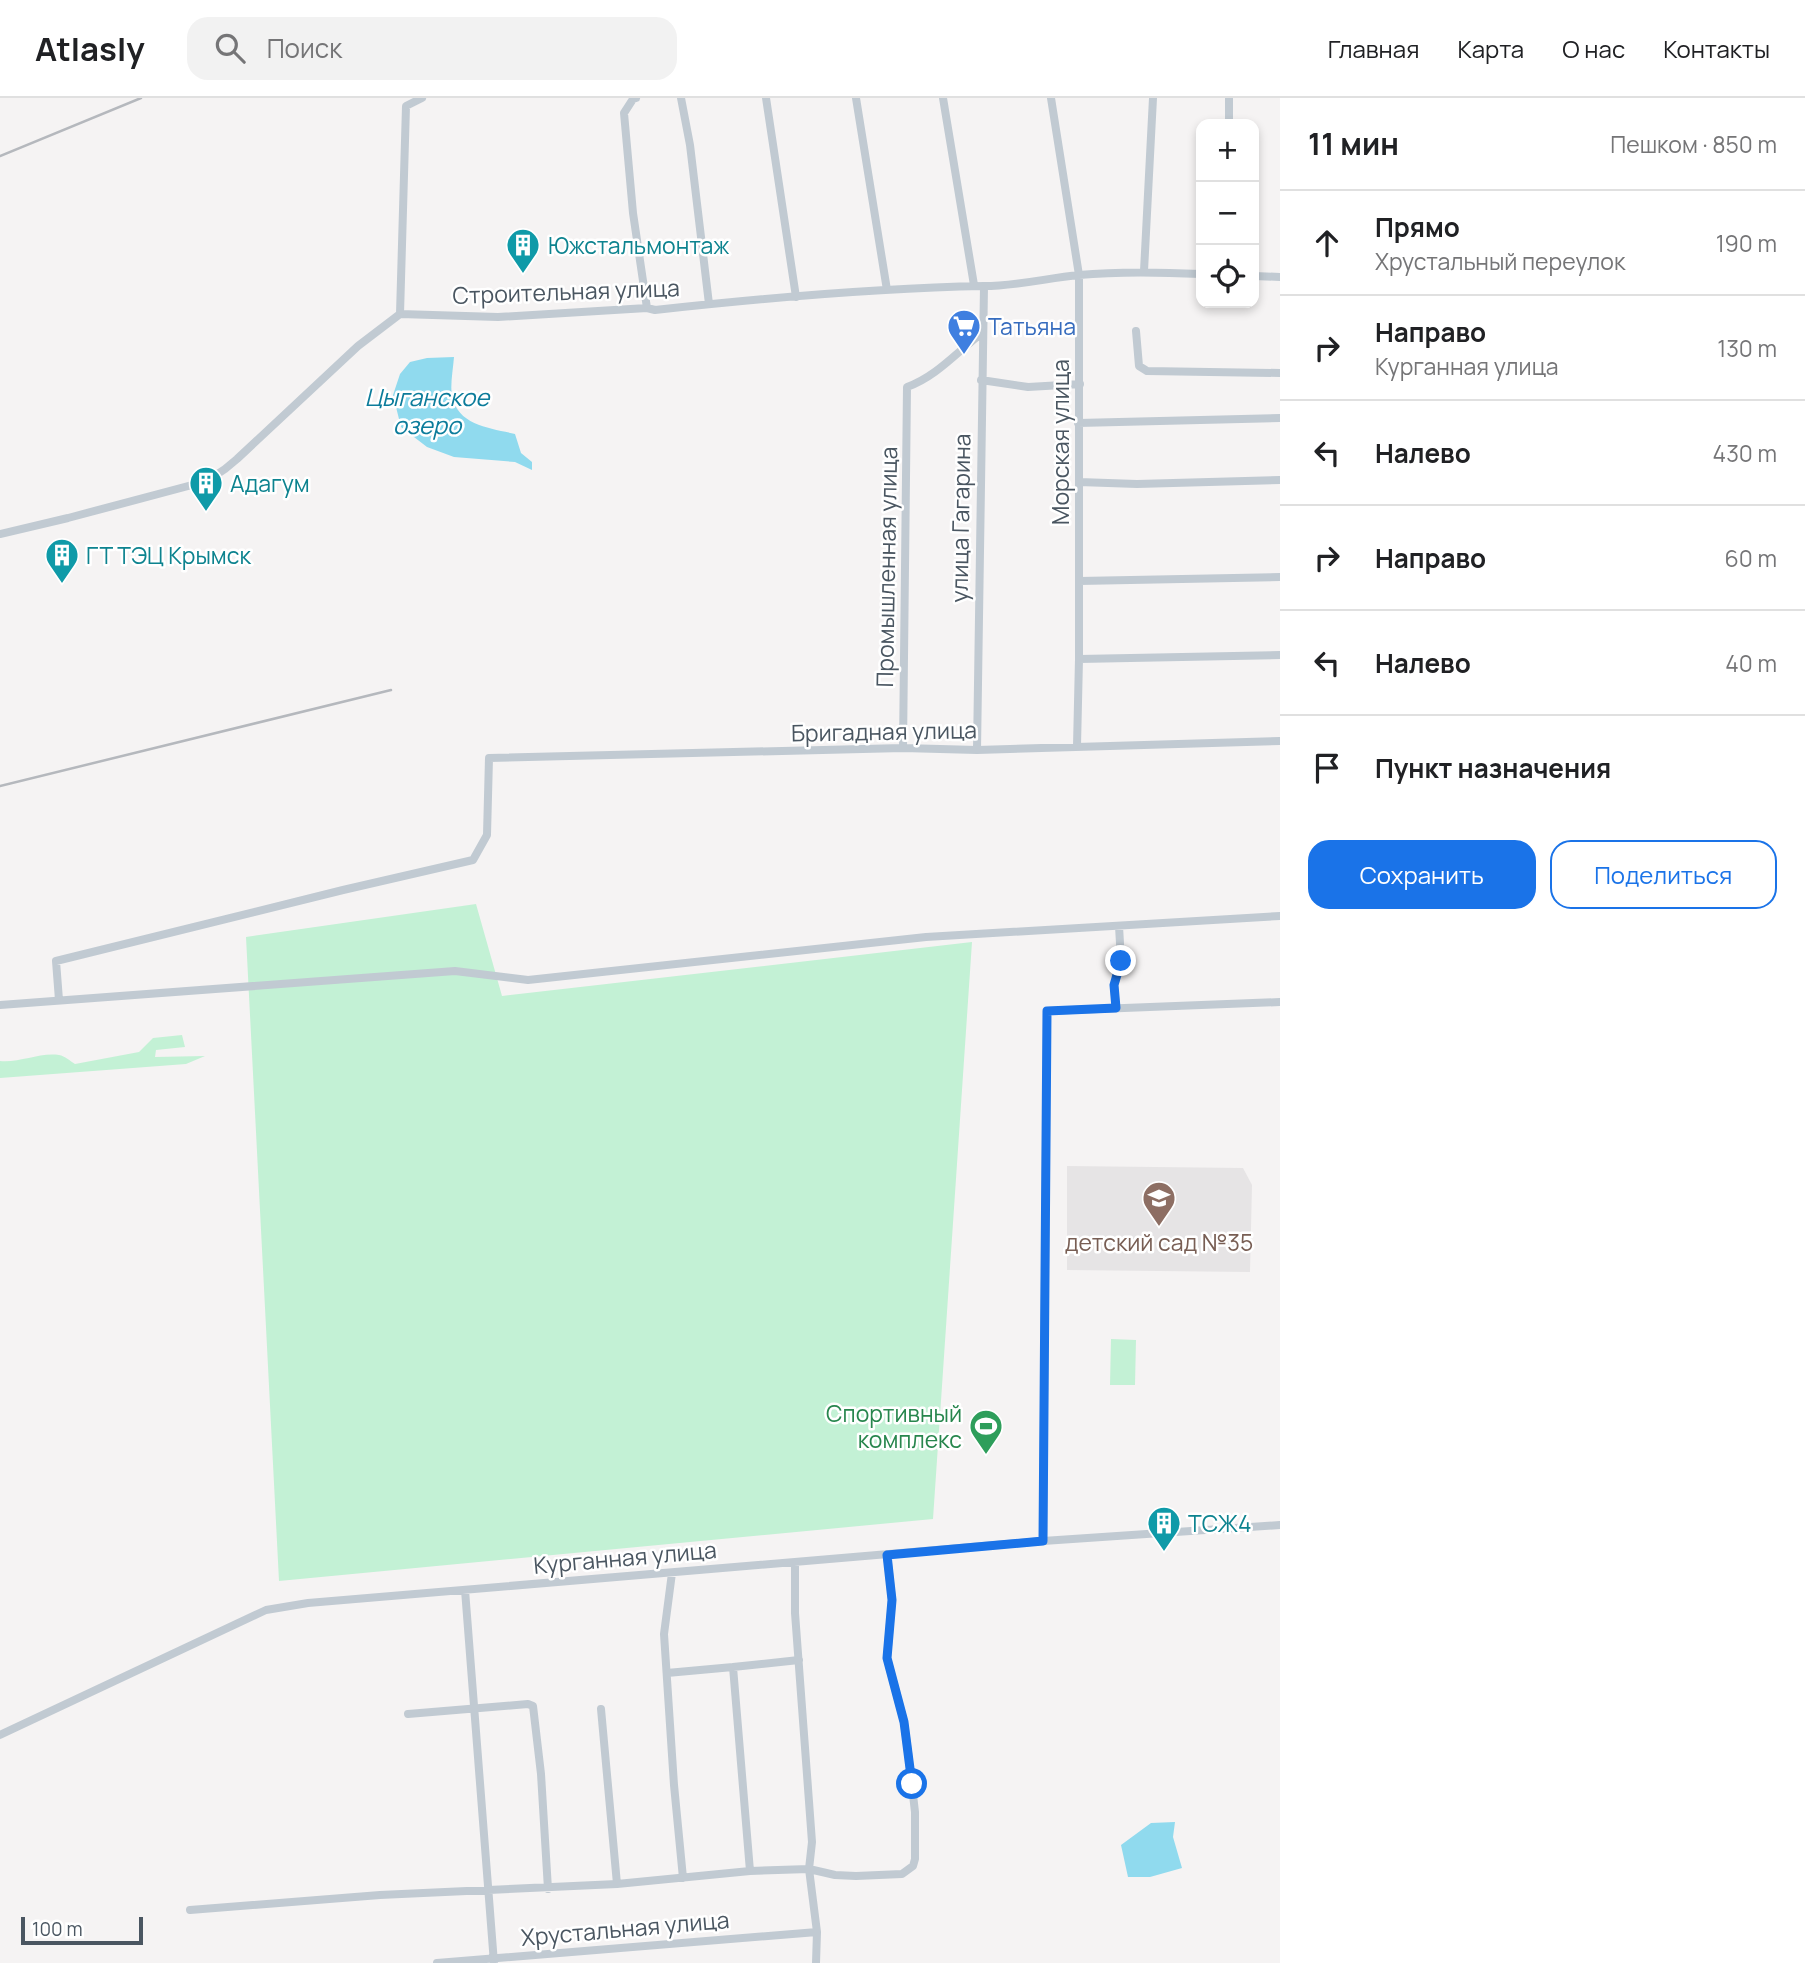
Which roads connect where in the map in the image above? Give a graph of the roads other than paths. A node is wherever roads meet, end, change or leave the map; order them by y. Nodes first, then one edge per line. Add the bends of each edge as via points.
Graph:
1 (422, 98) edge
2 (636, 98) edge
3 (681, 98) edge
4 (766, 98) edge
5 (856, 98) edge
6 (943, 98) edge
7 (1051, 98) edge
8 (1153, 98) edge
9 (1229, 98) edge
10 (1229, 119) edge
11 (1144, 271) junction
12 (1196, 274) edge
13 (1079, 275) junction
14 (1259, 276) edge
15 (1280, 277) edge
16 (974, 285) junction
17 (984, 286) junction
18 (887, 290) junction
19 (796, 297) junction
20 (709, 304) junction
21 (647, 308) junction
22 (400, 314) junction
23 (1136, 331) dead end
24 (982, 333) junction
25 (1280, 373) edge
26 (981, 380) junction
27 (1080, 384) junction
28 (1280, 418) edge
29 (1078, 423) junction
30 (1280, 480) edge
31 (1079, 482) junction
32 (0, 534) edge
33 (1280, 577) edge
34 (1079, 581) junction
35 (1280, 655) edge
36 (1079, 659) junction
37 (1280, 741) edge
38 (1077, 746) junction
39 (903, 748) junction
40 (977, 750) junction
41 (1280, 916) edge
42 (1119, 926) junction
43 (59, 1000) junction
44 (1280, 1002) edge
45 (0, 1005) edge
46 (1116, 1008) junction
47 (1280, 1525) edge
48 (1043, 1541) junction
49 (887, 1555) junction
50 (795, 1562) junction
51 (672, 1573) junction
52 (465, 1590) junction
53 (800, 1660) junction
54 (733, 1667) junction
55 (667, 1673) junction
56 (474, 1707) junction
57 (601, 1709) dead end
58 (408, 1714) dead end
59 (0, 1735) edge
60 (810, 1869) junction
61 (750, 1871) junction
62 (683, 1878) junction
63 (617, 1884) junction
64 (548, 1889) junction
65 (488, 1890) junction
66 (190, 1910) dead end
67 (817, 1932) junction
68 (494, 1961) edge
69 (437, 1963) edge
70 (816, 1963) edge

1 - 22 street via 406,106
2 - 21 street via 624,113
3 - 20 street
4 - 19 street
5 - 18 street
6 - 16 street
7 - 13 street, Морская улица
8 - 11 street
9 - 10 street
11 - 12 street, Строительная улица
11 - 13 street, Строительная улица
13 - 17 street, Строительная улица
13 - 27 street, Морская улица
14 - 15 street
16 - 17 street, Строительная улица
16 - 18 street, Строительная улица
17 - 24 street, улица Гагарина
18 - 19 street, Строительная улица
19 - 20 street, Строительная улица
20 - 21 street, Строительная улица
21 - 22 street, Строительная улица via 498,317
22 - 32 street via 358,346 225,470 206,481
23 - 25 street via 1139,366 1147,371
24 - 26 street, улица Гагарина
24 - 39 street, Промышленная улица via 932,375 907,387
26 - 27 street via 1028,387
26 - 40 street, улица Гагарина
27 - 29 street, Морская улица
28 - 29 street
29 - 31 street, Морская улица
30 - 31 street
31 - 34 street, Морская улица
33 - 34 street
34 - 36 street, Морская улица
35 - 36 street
36 - 38 street, Морская улица
37 - 38 street, Бригадная улица
38 - 40 street, Бригадная улица
39 - 40 street, Бригадная улица
39 - 43 street, Бригадная улица via 489,758 487,835 473,860 57,961
41 - 42 street
42 - 43 street via 926,937 528,979 455,971
42 - 46 street
43 - 45 street
44 - 46 street
46 - 48 street via 1047,1011
47 - 48 street, Курганная улица
48 - 49 street, Курганная улица
49 - 50 street, Курганная улица
49 - 60 street via 892,1600 887,1658 907,1742 915,1812 914,1866 902,1874 856,1877
50 - 51 street, Курганная улица
50 - 53 street
51 - 52 street, Курганная улица
51 - 55 street via 664,1634
52 - 56 street
52 - 59 street, Курганная улица via 266,1610
53 - 54 street
53 - 60 street
54 - 55 street
54 - 61 street
55 - 62 street
56 - 58 street
56 - 64 street via 533,1706
56 - 65 street
57 - 63 street
60 - 61 street
60 - 67 street
61 - 62 street
62 - 63 street
63 - 64 street
64 - 65 street
65 - 66 street
65 - 68 street
67 - 68 street, Хрустальная улица
67 - 70 street
68 - 69 street, Хрустальная улица

